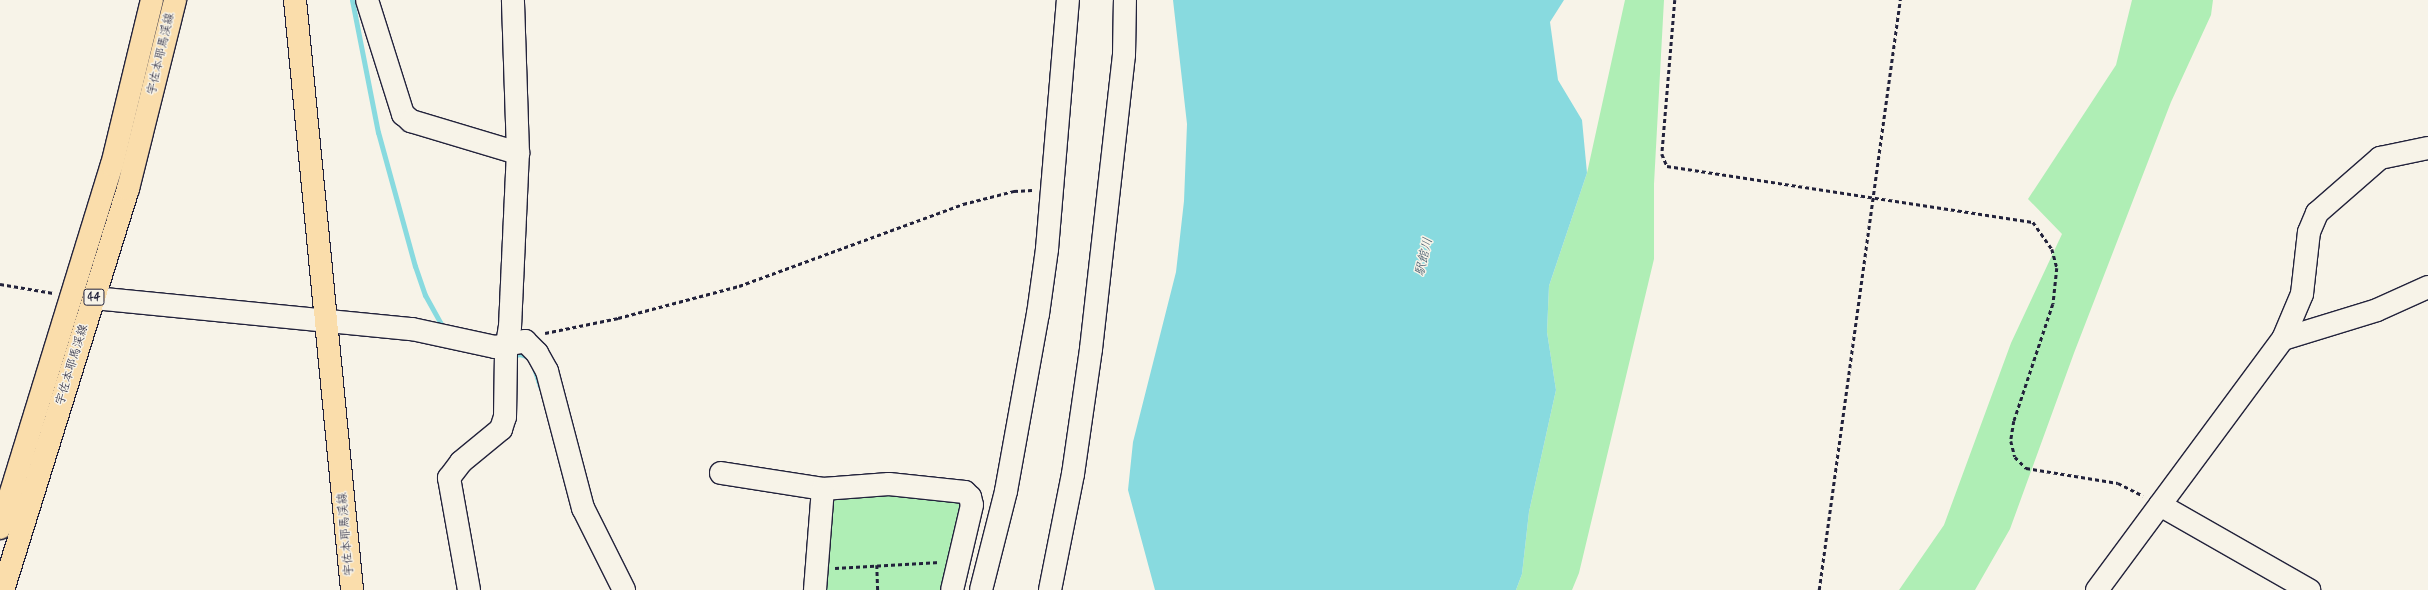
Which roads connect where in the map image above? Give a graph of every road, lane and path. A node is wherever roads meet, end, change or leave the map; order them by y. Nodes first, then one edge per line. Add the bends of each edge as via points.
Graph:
1 (152, 0) edge
2 (174, 0) edge
3 (295, 0) edge
4 (367, 0) edge
5 (513, 0) edge
6 (1068, 0) edge
7 (1125, 0) edge
8 (1675, 0) edge
9 (1900, 0) edge
10 (2428, 148) edge
11 (518, 152) junction
12 (1051, 189) junction
13 (1872, 199) junction
14 (0, 284) edge
15 (2428, 287) edge
16 (73, 296) junction
17 (94, 298) junction
18 (326, 320) junction
19 (2283, 339) junction
20 (516, 343) junction
21 (721, 473) dead end
22 (823, 489) junction
23 (2160, 505) junction
24 (0, 528) edge
25 (959, 561) junction
26 (877, 565) junction
27 (816, 579) edge
28 (3, 590) edge
29 (352, 590) edge
30 (469, 590) edge
31 (624, 590) edge
32 (878, 590) edge
33 (952, 590) edge
34 (981, 590) edge
35 (1050, 590) edge
36 (1819, 590) edge
37 (2097, 590) edge
38 (2309, 590) edge

1 - 16 main road, 宇佐本耶馬渓線 / 44 via 112,165
2 - 17 main road, 宇佐本耶馬渓線 / 44 via 128,189
3 - 18 main road, 宇佐本耶馬渓線
4 - 11 street via 402,114 411,121
5 - 11 street
6 - 12 street
7 - 35 street via 1124,55 1092,349 1073,474
8 - 13 path via 1662,154 1667,166
9 - 13 path
10 - 19 street via 2380,158 2317,213 2309,232 2302,294
11 - 20 street
12 - 20 path via 1014,191 963,204 739,286 618,318 531,336
12 - 34 street via 1047,249 1027,381 1006,491
13 - 23 path via 2033,222 2052,249 2057,268 2053,304 2014,420 2012,442 2015,456 2026,468 2118,483
13 - 36 path
14 - 16 path
15 - 19 street via 2376,310
16 - 24 main road, 宇佐本耶馬渓線 / 44
17 - 18 street
17 - 28 main road, 宇佐本耶馬渓線 / 44
18 - 20 street via 426,331 495,347
18 - 29 main road, 宇佐本耶馬渓線
19 - 23 street
20 - 30 street via 504,424 461,462 449,478
20 - 31 street via 536,352 547,371 583,508
21 - 22 street
22 - 25 street via 889,484 965,492 970,497 972,505
22 - 27 street
23 - 37 street
23 - 38 street
25 - 26 path
25 - 33 street
26 - 27 path
26 - 32 path

